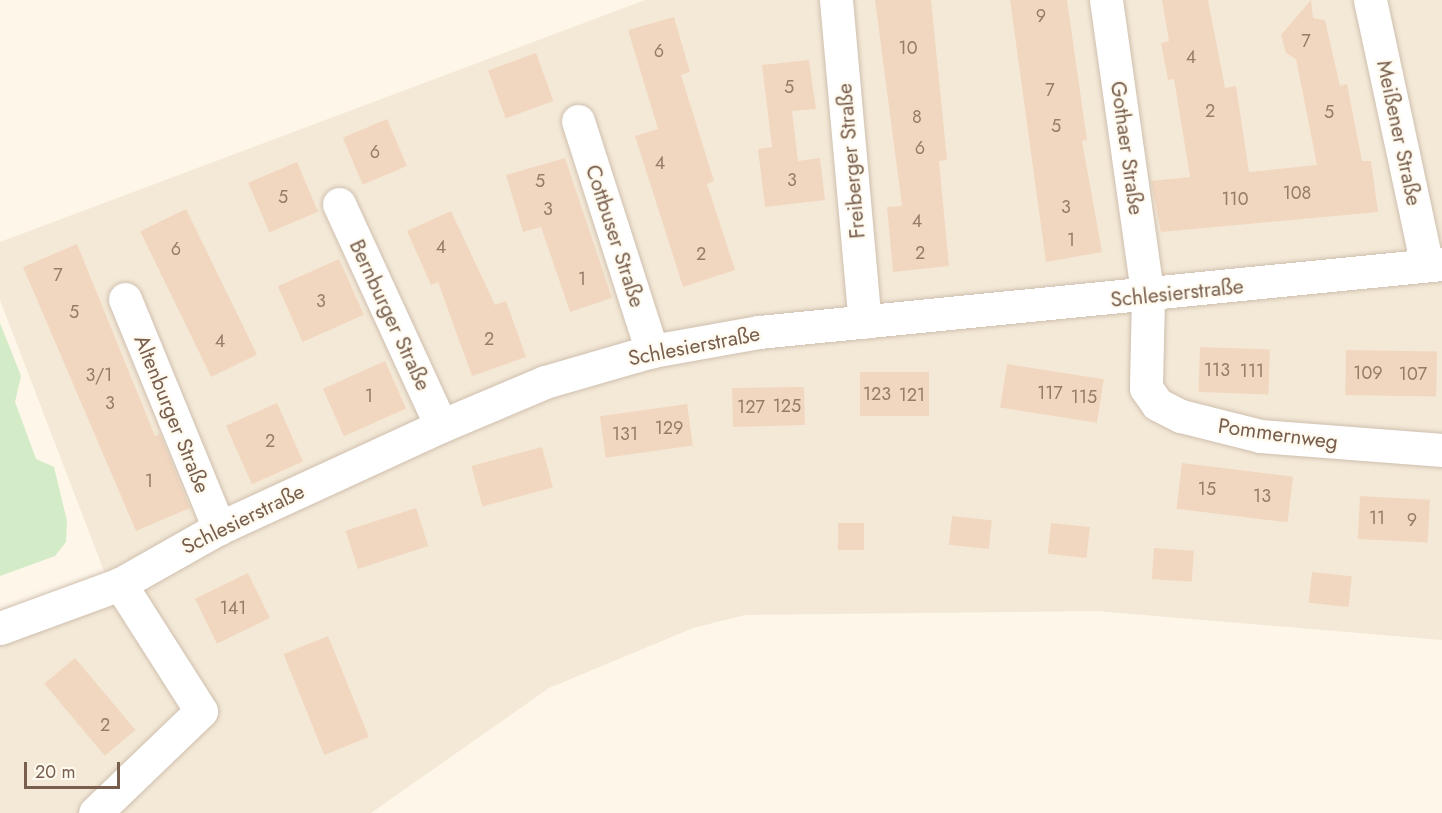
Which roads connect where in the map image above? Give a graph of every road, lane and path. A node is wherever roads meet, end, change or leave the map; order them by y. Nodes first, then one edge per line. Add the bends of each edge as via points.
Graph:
1 (836, 0) edge
2 (1106, 0) edge
3 (1371, 0) edge
4 (578, 121) dead end
5 (339, 204) dead end
6 (1434, 265) edge
7 (1148, 297) junction
8 (125, 299) dead end
9 (865, 322) junction
10 (652, 351) junction
11 (441, 426) junction
12 (1442, 450) edge
13 (219, 528) junction
14 (120, 584) junction
15 (0, 628) edge
16 (95, 813) edge

1 - 9 street, Freiberger Straße
2 - 7 street, Gothaer Straße
3 - 6 street, Meißener Straße
4 - 10 street, Cottbuser Straße
5 - 11 street, Bernburger Straße
6 - 7 street, Schlesierstraße
7 - 9 street, Schlesierstraße
7 - 12 street, Pommernweg via 1146,388 1157,404 1181,416 1260,436
8 - 13 street, Altenburger Straße
9 - 10 street, Schlesierstraße via 759,332
10 - 11 street, Schlesierstraße via 545,382
11 - 13 street, Schlesierstraße
13 - 14 street, Schlesierstraße
14 - 15 street, Schlesierstraße
14 - 16 street via 201,711

